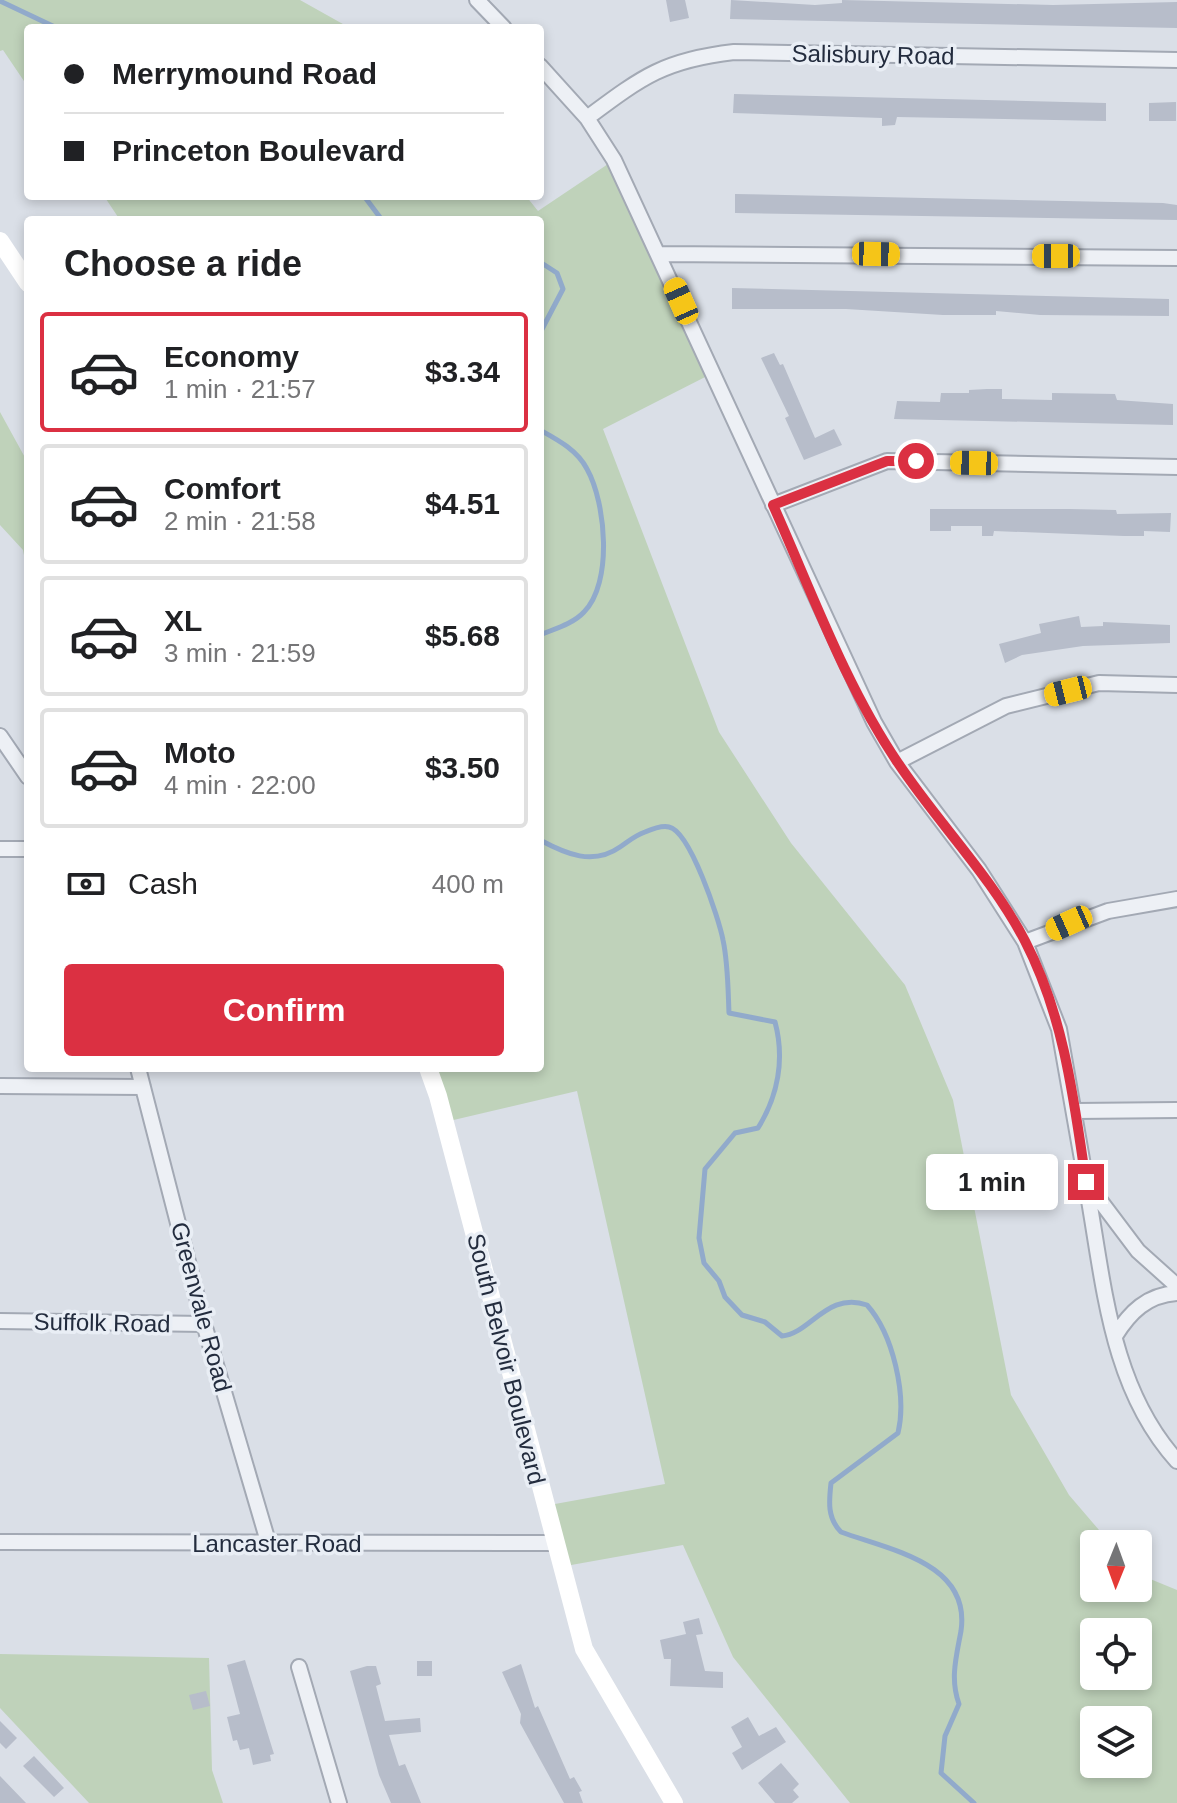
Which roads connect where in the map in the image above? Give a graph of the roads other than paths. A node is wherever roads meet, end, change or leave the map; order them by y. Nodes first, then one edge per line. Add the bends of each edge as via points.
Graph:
1 (477, 0) edge
2 (500, 24) edge
3 (1177, 60) edge
4 (544, 70) edge
5 (587, 118) junction
6 (0, 241) edge
7 (659, 254) junction
8 (1177, 258) edge
9 (24, 277) edge
10 (1177, 467) edge
11 (773, 505) junction
12 (1177, 685) edge
13 (0, 736) edge
14 (897, 762) junction
15 (24, 771) edge
16 (0, 849) edge
17 (24, 849) edge
18 (1177, 899) edge
19 (1025, 942) junction
20 (139, 1072) edge
21 (429, 1072) edge
22 (0, 1086) edge
23 (143, 1087) junction
24 (1177, 1110) edge
25 (1076, 1111) junction
26 (1086, 1182) junction
27 (1177, 1286) edge
28 (1177, 1293) edge
29 (0, 1321) edge
30 (204, 1324) junction
31 (1115, 1336) junction
32 (1177, 1461) edge
33 (0, 1542) edge
34 (554, 1543) junction
35 (269, 1545) junction
36 (299, 1667) dead end
37 (339, 1803) edge
38 (674, 1803) edge

1 - 2 street
3 - 5 street, Salisbury Road via 734,52 687,58 658,70
4 - 5 street
5 - 7 street via 614,160
6 - 9 street
7 - 8 street
7 - 11 street
10 - 11 street via 887,461
11 - 14 street
12 - 14 street via 1099,683 1006,706
13 - 15 street
14 - 19 street via 979,870
16 - 17 street
18 - 19 street via 1108,911
19 - 25 street via 1059,1029
20 - 23 street, Greenvale Road
21 - 34 street, South Belvoir Boulevard
22 - 23 street
23 - 30 street, Greenvale Road
24 - 25 street
25 - 26 street
26 - 27 street via 1138,1251
26 - 31 street
28 - 31 street via 1141,1304
29 - 30 street, Suffolk Road
30 - 35 street, Greenvale Road
31 - 32 street via 1128,1385
33 - 35 street, Lancaster Road
34 - 35 street, Lancaster Road
34 - 38 street, South Belvoir Boulevard via 584,1649
36 - 37 street

